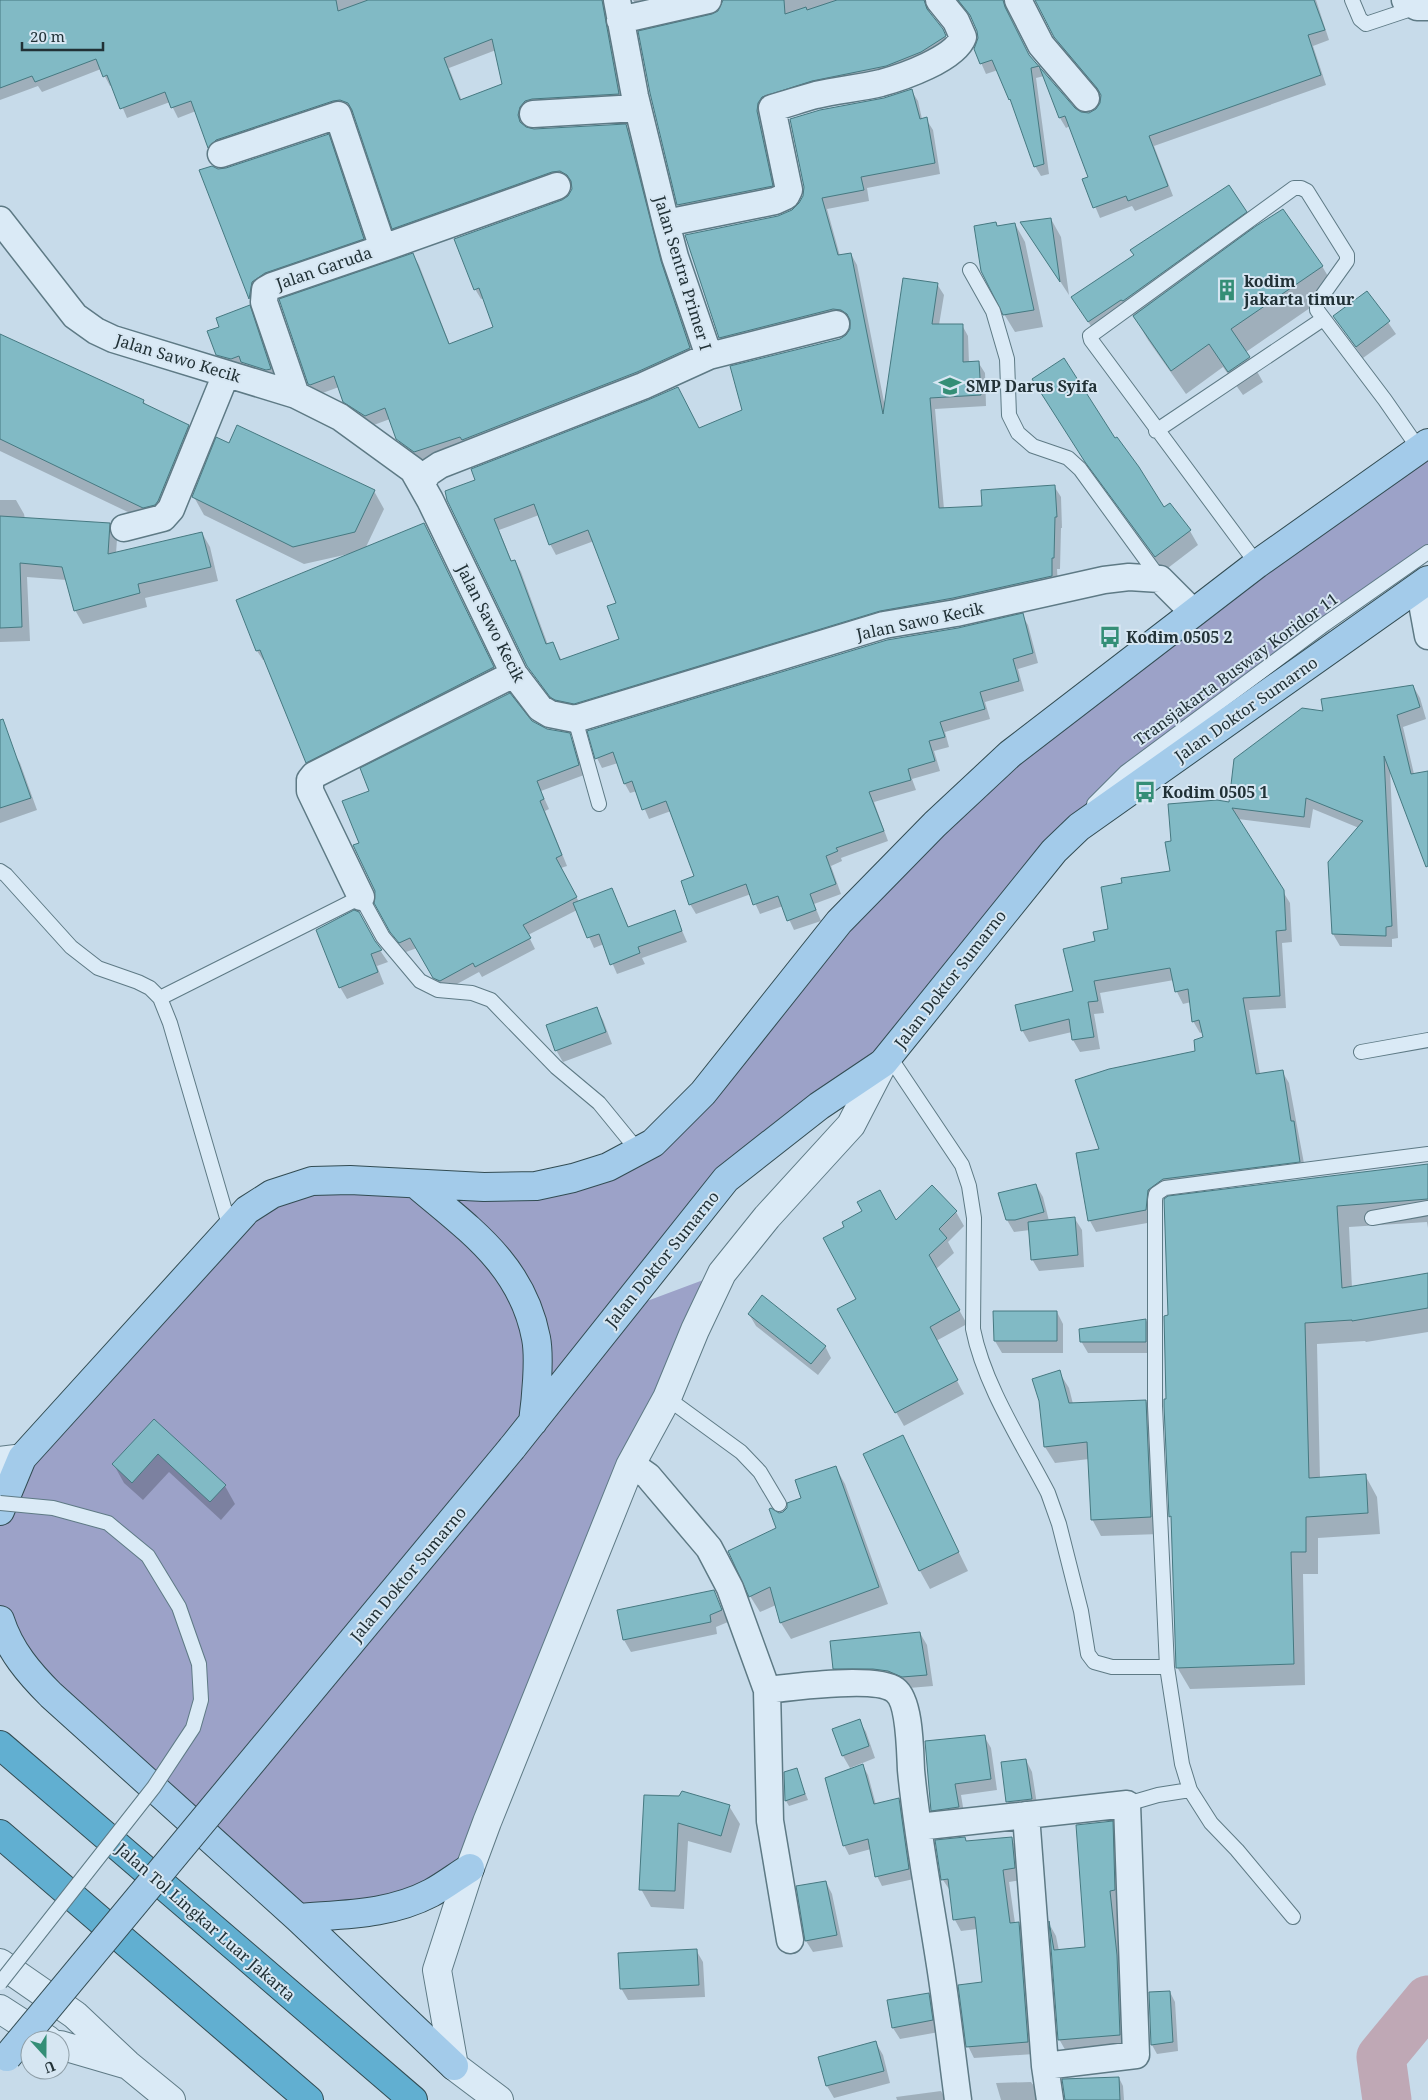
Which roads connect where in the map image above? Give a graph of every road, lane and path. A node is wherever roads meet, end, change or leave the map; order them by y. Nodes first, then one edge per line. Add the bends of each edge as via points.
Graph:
1 (708, 0) edge
2 (939, 0) edge
3 (1018, 0) edge
4 (1352, 0) edge
5 (1417, 4) edge
6 (619, 10) edge
7 (1086, 98) dead end
8 (637, 108) junction
9 (533, 114) dead end
10 (220, 154) dead end
11 (557, 186) dead end
12 (0, 220) edge
13 (666, 223) junction
14 (383, 248) junction
15 (970, 270) dead end
16 (1323, 320) junction
17 (836, 324) dead end
18 (709, 356) junction
19 (226, 374) junction
20 (296, 395) junction
21 (1156, 431) junction
22 (1424, 446) edge
23 (422, 483) junction
24 (124, 528) dead end
25 (1428, 552) edge
26 (1257, 564) junction
27 (1160, 579) junction
28 (1424, 584) edge
29 (1194, 613) junction
30 (1428, 636) edge
31 (514, 674) junction
32 (575, 719) junction
33 (599, 804) dead end
34 (1079, 827) junction
35 (0, 870) edge
36 (361, 897) junction
37 (160, 998) junction
38 (1428, 1040) edge
39 (1361, 1052) dead end
40 (886, 1060) junction
41 (639, 1152) junction
42 (1428, 1154) edge
43 (418, 1185) junction
44 (1428, 1208) edge
45 (1372, 1218) dead end
46 (230, 1228) junction
47 (667, 1398) junction
48 (533, 1422) junction
49 (11, 1459) edge
50 (632, 1464) junction
51 (0, 1502) edge
52 (778, 1504) dead end
53 (0, 1510) edge
54 (0, 1620) edge
55 (1167, 1667) junction
56 (767, 1690) junction
57 (0, 1745) edge
58 (1190, 1790) junction
59 (1127, 1804) junction
60 (1026, 1815) junction
61 (918, 1827) junction
62 (0, 1834) edge
63 (470, 1868) junction
64 (1293, 1916) dead end
65 (298, 1918) junction
66 (790, 1940) dead end
67 (0, 1963) edge
68 (0, 1982) edge
69 (0, 2009) edge
70 (33, 2030) edge
71 (70, 2048) edge
72 (4, 2062) edge
73 (127, 2064) junction
74 (454, 2066) junction
75 (1046, 2066) junction
76 (171, 2100) edge
77 (308, 2100) edge
78 (413, 2100) edge
79 (499, 2100) edge
80 (958, 2100) edge
81 (1050, 2100) edge

1 - 6 street
2 - 13 street via 956,21 963,37 960,45 941,58 881,83 817,95 772,108 789,190 786,196
3 - 7 street via 1041,45
4 - 5 lane via 1360,19 1366,24
6 - 8 street, Jalan Sentra Primer I
8 - 9 street
8 - 13 street, Jalan Sentra Primer I
10 - 14 street, Jalan Garuda via 338,115
11 - 14 street
12 - 19 street, Jalan Sawo Kecik via 83,324 113,339
13 - 18 street, Jalan Sentra Primer I
14 - 20 street, Jalan Garuda via 265,290 264,302
15 - 27 lane via 993,311 1006,358 1009,415 1018,433 1033,446 1068,458 1080,469
16 - 21 lane
16 - 21 lane via 1316,310 1317,303 1347,261 1347,255 1307,190 1294,188 1091,334 1091,340
16 - 22 lane
17 - 18 street
18 - 23 street, Jalan Sentra Primer I via 643,386 440,466 428,473
19 - 20 street, Jalan Sawo Kecik
19 - 24 street via 171,509 163,518
20 - 23 street, Jalan Sawo Kecik via 340,417 392,453 413,470
21 - 26 lane
22 - 26 main road
23 - 31 street, Jalan Sawo Kecik
25 - 34 lane, Transjakarta Busway Koridor 11 via 1126,772 1097,800
26 - 29 main road
27 - 29 street
27 - 32 street, Jalan Sawo Kecik via 1129,577 1104,580 956,613 884,625
28 - 30 street
28 - 34 main road, Jalan Doktor Sumarno
29 - 41 main road via 1010,754 935,824 839,922 703,1093 653,1143
31 - 32 street, Jalan Sawo Kecik via 540,708 550,714
31 - 36 street via 314,775 310,780 310,791
32 - 33 lane
34 - 40 main road, Jalan Doktor Sumarno via 1014,898
35 - 37 lane via 71,947 98,968 138,982
36 - 37 lane
36 - 41 lane via 384,938 420,981 438,990 472,993 491,1000 556,1067 599,1103
37 - 46 lane
38 - 39 lane
40 - 47 street via 851,1125 722,1273
40 - 48 main road, Jalan Doktor Sumarno via 819,1106 726,1179
40 - 55 lane via 962,1165 974,1218 973,1330 976,1347 987,1378 1056,1513 1081,1611 1088,1654 1094,1662 1112,1666
41 - 43 main road via 590,1173 536,1186
42 - 55 lane via 1165,1188 1156,1194 1154,1406
43 - 46 main road via 350,1180 312,1182 265,1197
43 - 48 main road via 490,1248 515,1281 528,1308 537,1340
44 - 45 lane
46 - 49 main road
47 - 50 street
47 - 52 lane via 741,1452 760,1472
48 - 72 main road, Jalan Doktor Sumarno, bridge
49 - 53 main road
50 - 56 street via 648,1476 708,1548 730,1588
50 - 63 street
51 - 68 lane, bridge via 53,1508 108,1523 148,1556 179,1607 199,1664 201,1700 193,1728 154,1787
54 - 65 main road via 24,1668 51,1695
55 - 58 lane via 1182,1764
56 - 61 street via 830,1684 876,1684 895,1690 904,1707
56 - 66 street via 770,1821
57 - 78 highway, Jalan Tol Lingkar Luar Jakarta
58 - 59 lane
58 - 64 lane via 1211,1823
59 - 60 street
59 - 75 street via 1136,2055
60 - 61 street
60 - 75 street
61 - 80 street
62 - 77 highway
63 - 65 main road via 432,1893 403,1905 356,1915
63 - 74 street via 437,1970
65 - 74 main road
67 - 73 street via 75,2016
69 - 70 street
71 - 73 street
73 - 76 street
74 - 79 street
75 - 81 street

